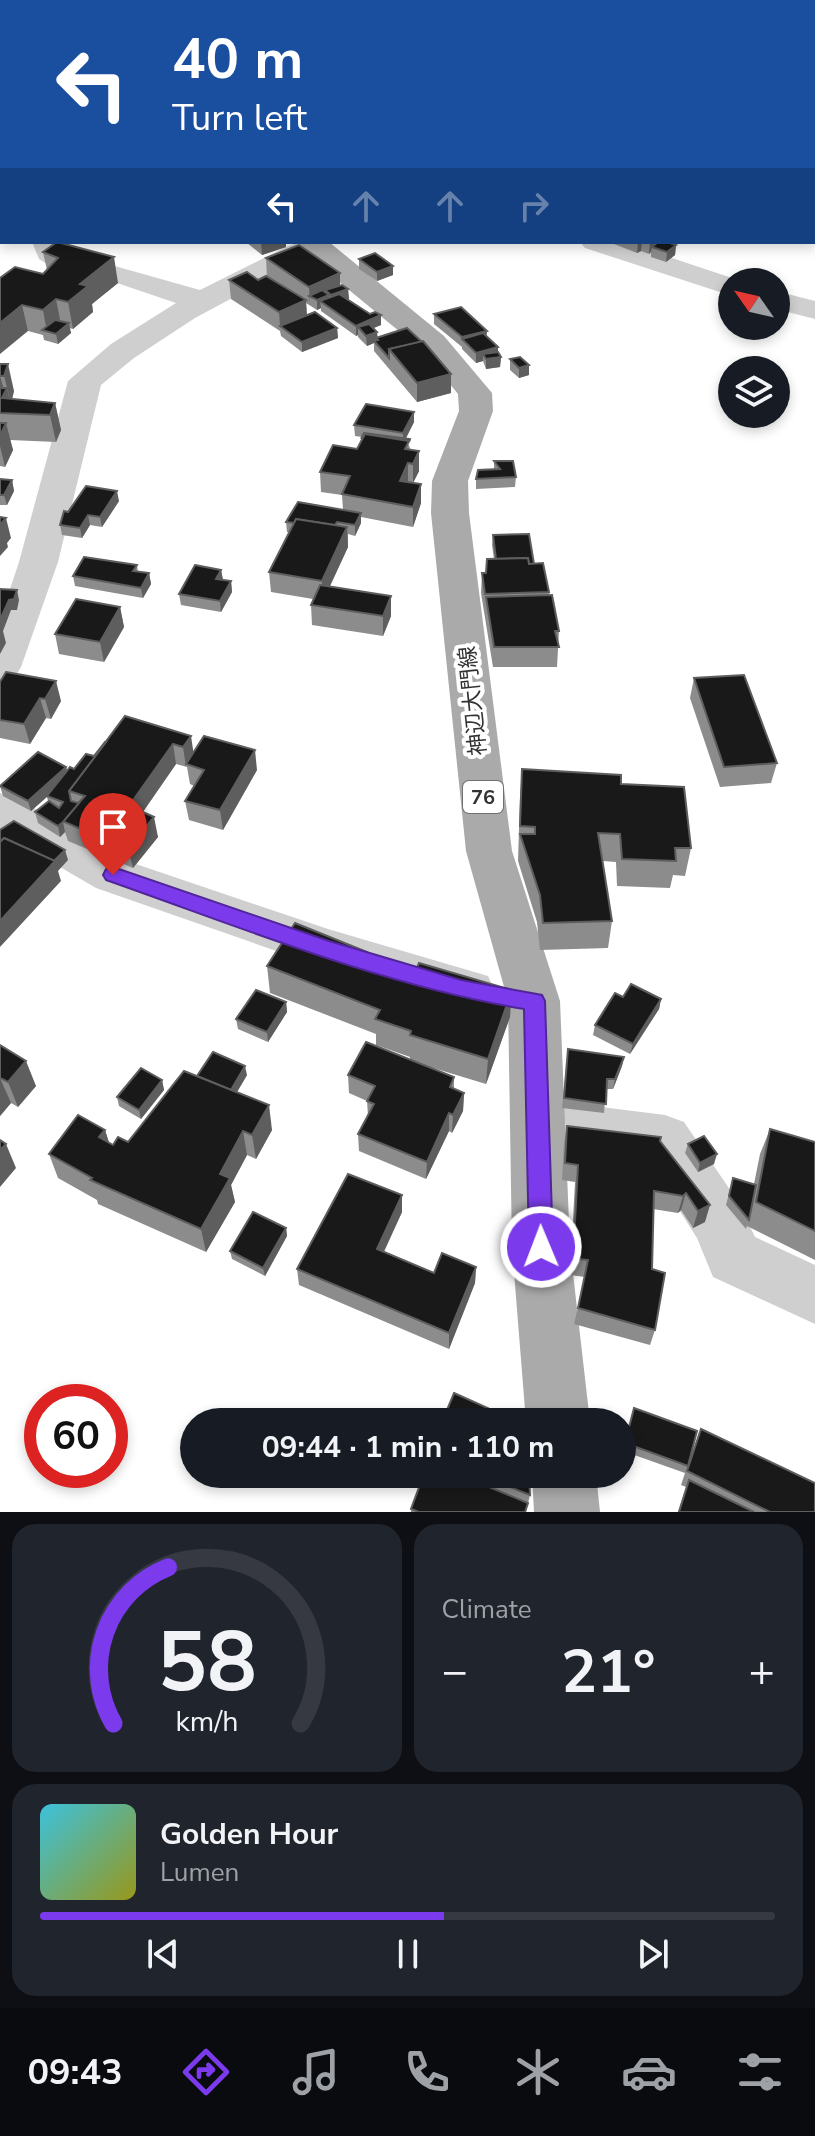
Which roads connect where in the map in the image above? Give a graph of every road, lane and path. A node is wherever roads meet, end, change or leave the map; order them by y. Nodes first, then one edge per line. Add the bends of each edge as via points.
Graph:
1 (47, 244) edge
2 (601, 244) edge
3 (314, 245) edge
4 (718, 282) edge
5 (201, 301) junction
6 (790, 304) edge
7 (815, 310) edge
8 (0, 667) edge
9 (0, 810) edge
10 (534, 1001) junction
11 (538, 1124) junction
12 (815, 1295) edge
13 (557, 1408) edge
14 (565, 1488) edge
15 (567, 1512) edge

1 - 5 street via 49,253 61,260
2 - 4 street
3 - 5 street
3 - 10 main road, 神辺大門線 / 76 via 433,343 475,393 476,411 450,481 450,513 489,851
5 - 8 street via 85,381 53,511
6 - 7 street
9 - 10 street via 113,875 461,989
10 - 11 main road, 神辺大門線 / 76
11 - 12 street via 665,1140 717,1219 734,1257
11 - 13 main road, 神辺大門線 / 76 via 541,1247
14 - 15 main road

